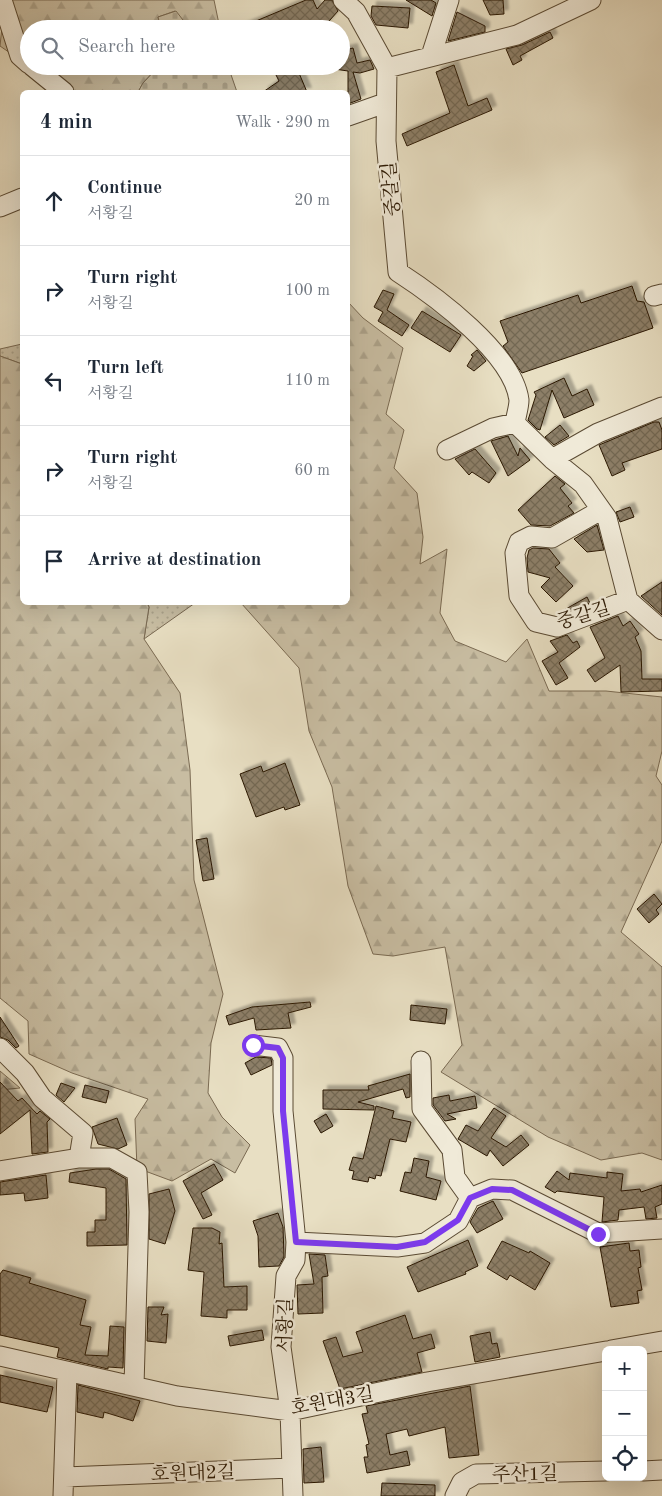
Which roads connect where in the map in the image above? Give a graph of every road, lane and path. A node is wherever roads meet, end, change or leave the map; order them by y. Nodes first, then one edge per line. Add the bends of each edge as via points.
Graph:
1 (2, 0) edge
2 (343, 0) edge
3 (449, 0) edge
4 (591, 0) edge
5 (20, 56) edge
6 (432, 56) junction
7 (388, 68) junction
8 (43, 75) edge
9 (62, 90) edge
10 (385, 103) junction
11 (350, 115) edge
12 (20, 199) edge
13 (0, 207) edge
14 (662, 407) edge
15 (515, 423) junction
16 (447, 450) dead end
17 (552, 459) junction
18 (601, 510) junction
19 (628, 600) junction
20 (662, 629) edge
21 (253, 1045) dead end
22 (0, 1048) edge
23 (421, 1061) dead end
24 (79, 1158) junction
25 (0, 1171) edge
26 (470, 1198) junction
27 (662, 1229) edge
28 (296, 1242) junction
29 (662, 1341) edge
30 (634, 1346) edge
31 (602, 1352) edge
32 (0, 1356) edge
33 (67, 1372) junction
34 (134, 1386) junction
35 (290, 1411) junction
36 (291, 1468) junction
37 (647, 1470) edge
38 (662, 1470) edge
39 (602, 1471) edge
40 (64, 1477) junction
41 (63, 1496) edge
42 (293, 1496) edge
43 (455, 1496) edge

1 - 5 street
2 - 7 street via 356,12
3 - 6 street
4 - 6 street via 517,35
6 - 7 street
7 - 10 street, 중갈길
8 - 9 street
10 - 11 street
10 - 15 street, 중갈길 via 398,272 432,294 488,344 509,376 519,400
12 - 13 street
14 - 17 street via 598,434
15 - 16 street via 493,428
15 - 17 street, 중갈길
17 - 18 street, 중갈길 via 583,484
18 - 19 street, 중갈길 via 607,518
18 - 19 street, 중갈길 via 552,538 531,536 519,542 515,553 519,596 536,622 557,626
19 - 20 street, 중갈길
21 - 28 street, 서황길 via 278,1048 283,1058 283,1111
22 - 24 street via 42,1098 83,1133
23 - 26 street via 422,1108 452,1150 455,1177
24 - 25 street
24 - 34 street via 112,1158 136,1172 139,1212
26 - 27 street via 492,1189 512,1190 598,1234
26 - 28 street via 458,1220 425,1242 397,1247
28 - 35 street, 서황길 via 295,1260 286,1276 282,1347
29 - 30 street
31 - 35 street, 호원대3길 via 427,1382
32 - 33 street, 호원대3길
33 - 34 street, 호원대3길
33 - 40 street
34 - 35 street, 호원대3길 via 177,1396
35 - 36 street
36 - 40 street, 호원대2길
36 - 42 street
37 - 38 street
39 - 43 street, 주산1길 via 476,1474 462,1482
40 - 41 street

